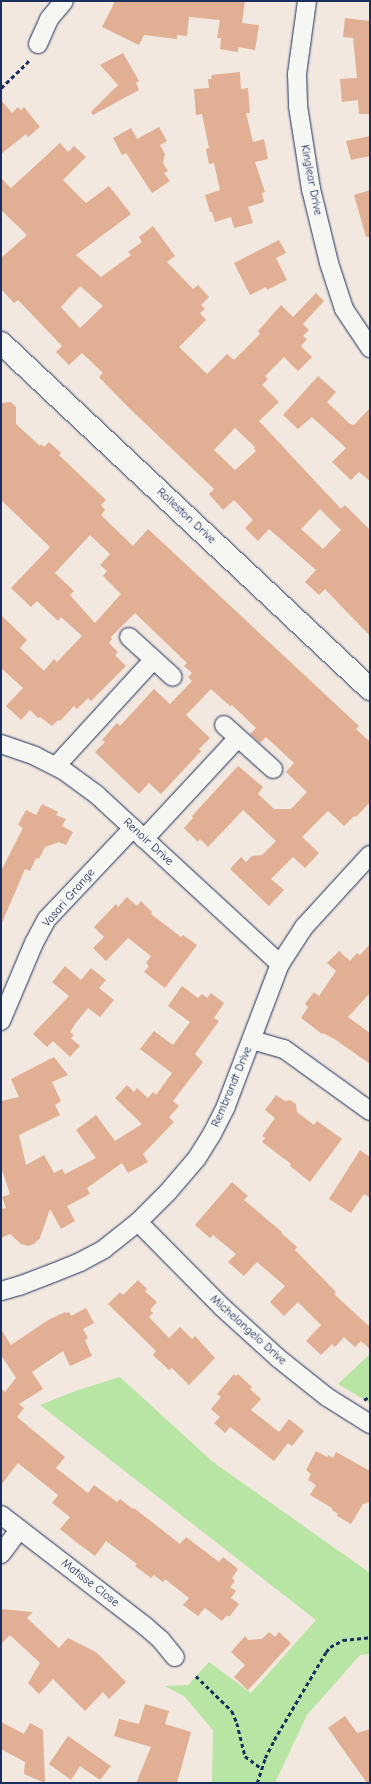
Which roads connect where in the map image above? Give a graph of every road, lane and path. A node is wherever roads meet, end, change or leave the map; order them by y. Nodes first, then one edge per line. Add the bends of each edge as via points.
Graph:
1 (64, 1) edge
2 (307, 1) edge
3 (38, 44) joint
4 (1, 88) edge
5 (1, 343) edge
6 (370, 348) edge
7 (129, 637) dead end
8 (153, 660) junction
9 (173, 677) dead end
10 (370, 689) edge
11 (224, 725) dead end
12 (237, 739) junction
13 (1, 744) edge
14 (56, 766) junction
15 (273, 769) dead end
16 (138, 834) junction
17 (370, 855) edge
18 (280, 964) junction
19 (1, 1021) edge
20 (252, 1040) junction
21 (370, 1111) edge
22 (138, 1222) junction
23 (1, 1290) edge
24 (370, 1424) edge
25 (1, 1515) edge
26 (20, 1529) junction
27 (1, 1554) edge
28 (370, 1637) edge
29 (175, 1657) dead end
30 (196, 1676) dead end
31 (260, 1767) junction
32 (257, 1783) edge

1 - 3 street via 49,19
2 - 6 street, Kinglear Drive via 297,74 298,106 311,189 329,263 344,309
3 - 4 path via 26,64
5 - 10 main road, Rolleston Drive
7 - 8 street
8 - 9 street
8 - 14 street
11 - 12 street
12 - 15 street
12 - 16 street, Vasari Grange
13 - 14 street, Renoir Drive
14 - 16 street, Renoir Drive via 97,795
16 - 18 street, Renoir Drive
16 - 19 street, Vasari Grange via 47,920 34,943
17 - 18 street, Rembrandt Drive via 304,927
18 - 20 street, Rembrandt Drive
20 - 21 street via 284,1049
20 - 22 street, Rembrandt Drive via 226,1106 197,1158
22 - 23 street, Rembrandt Drive via 104,1249 80,1262 19,1286
22 - 24 street, Michelangelo Drive via 211,1296 278,1358 327,1397
25 - 26 street, Matisse Close
26 - 27 street
26 - 29 street, Matisse Close via 145,1626
28 - 31 path via 343,1640 326,1652
30 - 31 path via 232,1711 245,1756
31 - 32 path

